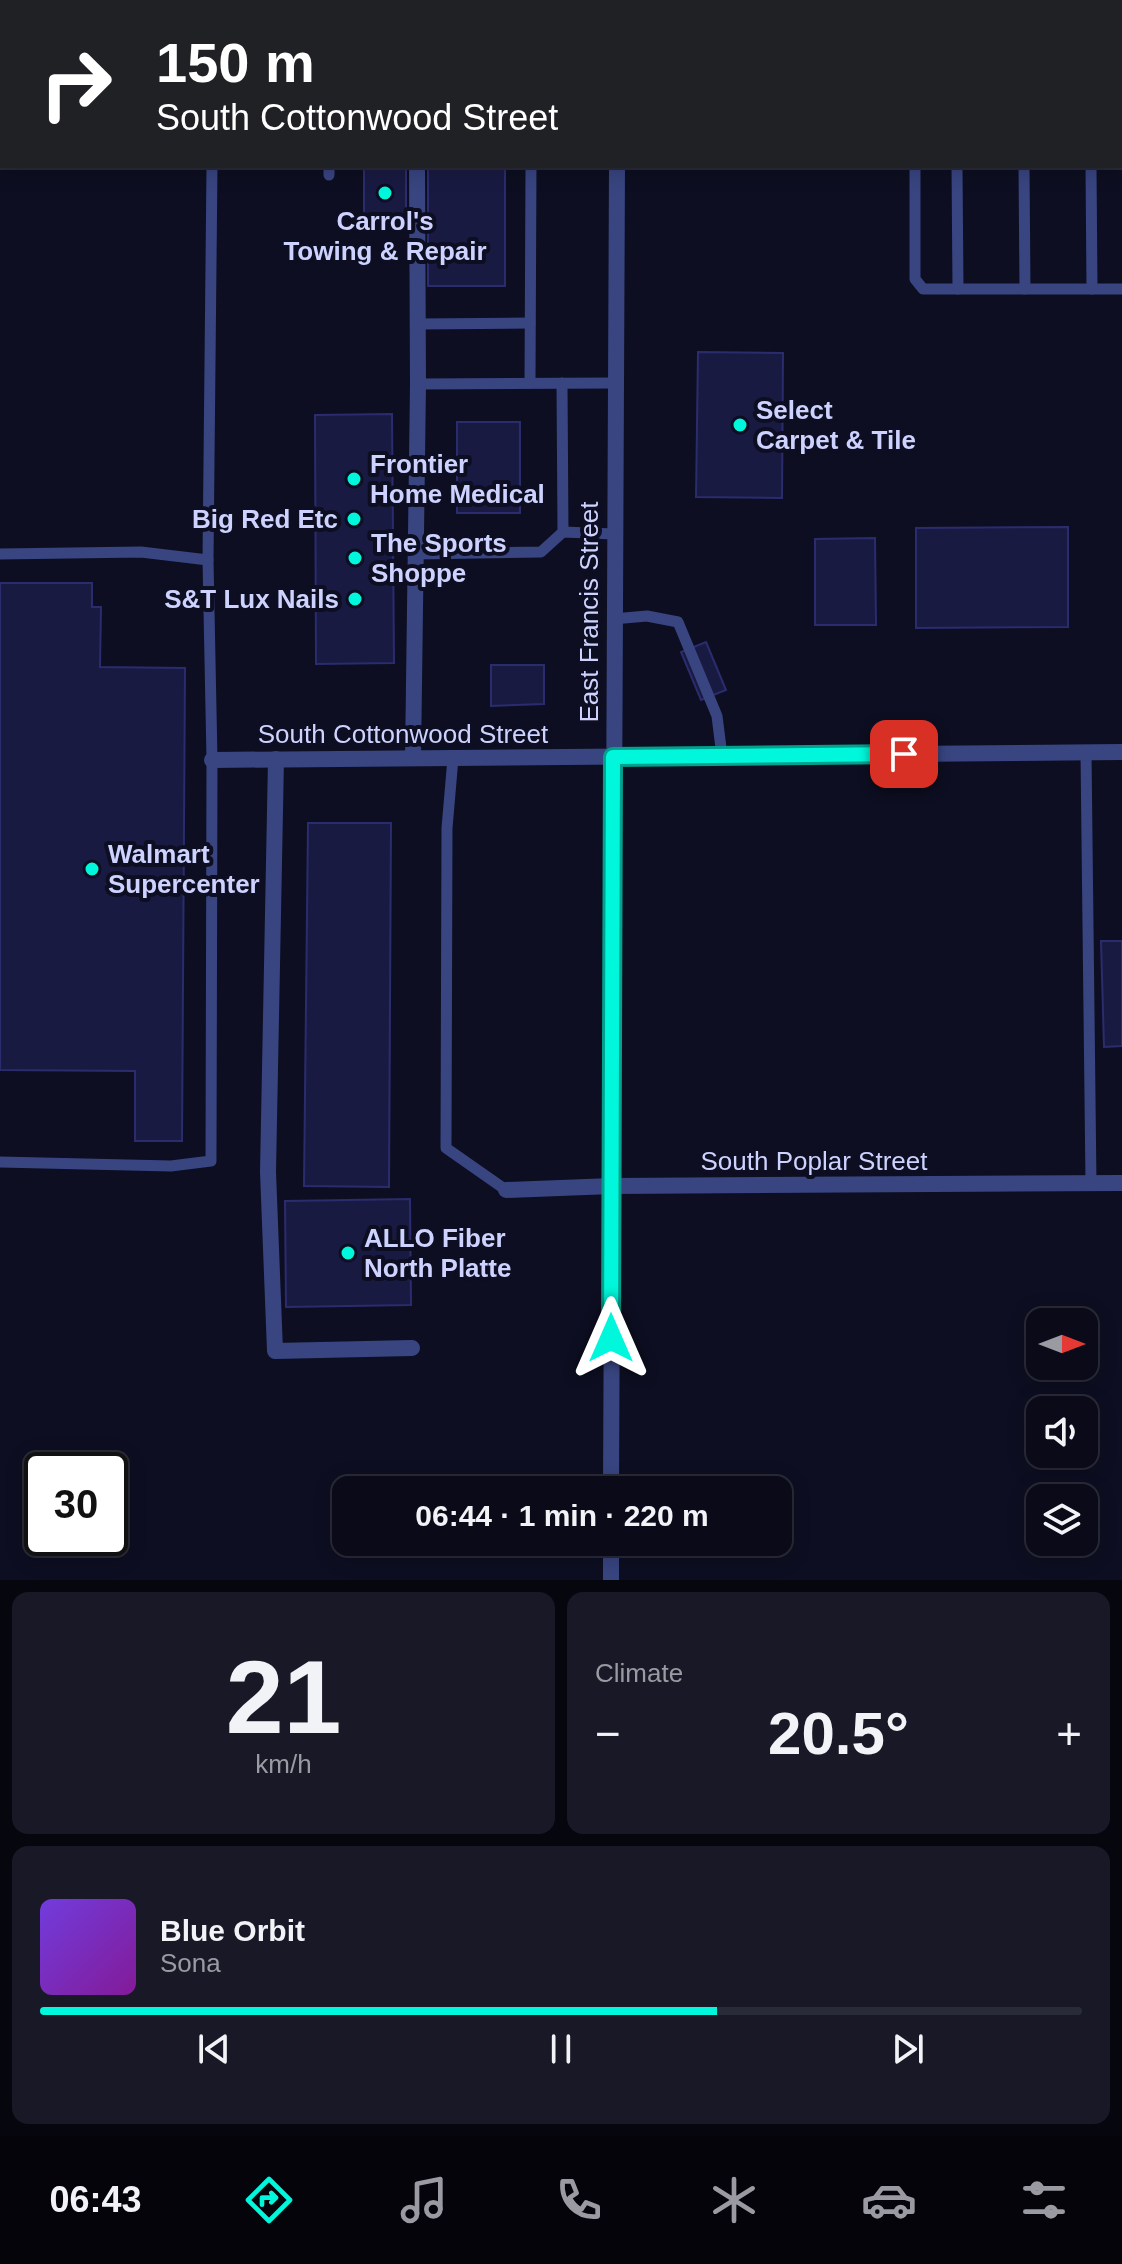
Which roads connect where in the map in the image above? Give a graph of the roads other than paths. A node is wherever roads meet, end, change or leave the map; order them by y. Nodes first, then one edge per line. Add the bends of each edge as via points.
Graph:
1 (212, 168) edge
2 (417, 168) edge
3 (531, 168) edge
4 (617, 168) edge
5 (915, 168) edge
6 (957, 168) edge
7 (1024, 168) edge
8 (1091, 168) edge
9 (958, 289) junction
10 (1025, 289) junction
11 (1092, 289) junction
12 (1122, 289) edge
13 (530, 323) junction
14 (418, 324) junction
15 (530, 383) junction
16 (562, 383) junction
17 (614, 383) junction
18 (418, 384) junction
19 (563, 532) junction
20 (614, 534) junction
21 (0, 554) edge
22 (416, 554) junction
23 (208, 560) junction
24 (613, 619) junction
25 (1122, 752) edge
26 (1086, 753) junction
27 (722, 756) junction
28 (613, 757) junction
29 (413, 758) junction
30 (453, 758) junction
31 (276, 759) junction
32 (212, 760) junction
33 (0, 1162) edge
34 (1122, 1183) edge
35 (1091, 1184) junction
36 (612, 1186) junction
37 (506, 1190) joint
38 (412, 1348) dead end
39 (611, 1476) edge
40 (611, 1556) edge
41 (611, 1580) edge

1 - 23 lane
2 - 14 street
3 - 13 lane
4 - 17 street, East Francis Street
5 - 9 lane via 915,279 923,289
6 - 9 lane
7 - 10 lane
8 - 11 lane
9 - 10 lane
10 - 11 lane
11 - 12 lane
13 - 14 lane
13 - 15 lane
14 - 18 street
15 - 16 lane
15 - 18 lane
16 - 17 lane
16 - 19 lane
17 - 20 street, East Francis Street
18 - 22 street
19 - 20 lane
19 - 22 lane via 541,552
20 - 24 street, East Francis Street
21 - 23 lane via 141,552
22 - 29 street
23 - 32 lane
24 - 27 lane via 647,616 678,622 717,716
24 - 28 street, East Francis Street
25 - 26 street, South Cottonwood Street
26 - 27 street, South Cottonwood Street
26 - 35 lane
27 - 28 street, South Cottonwood Street
28 - 30 street, South Cottonwood Street
28 - 36 street, East Francis Street
29 - 30 street, South Cottonwood Street
29 - 31 street, South Cottonwood Street
30 - 37 lane via 447,828 446,1148
31 - 32 street, South Cottonwood Street
31 - 38 street via 268,1172 275,1351
32 - 33 lane via 211,1161 171,1166
34 - 35 street, South Poplar Street
35 - 36 street, South Poplar Street
36 - 37 street, South Poplar Street
36 - 39 street, East Francis Street
40 - 41 street

